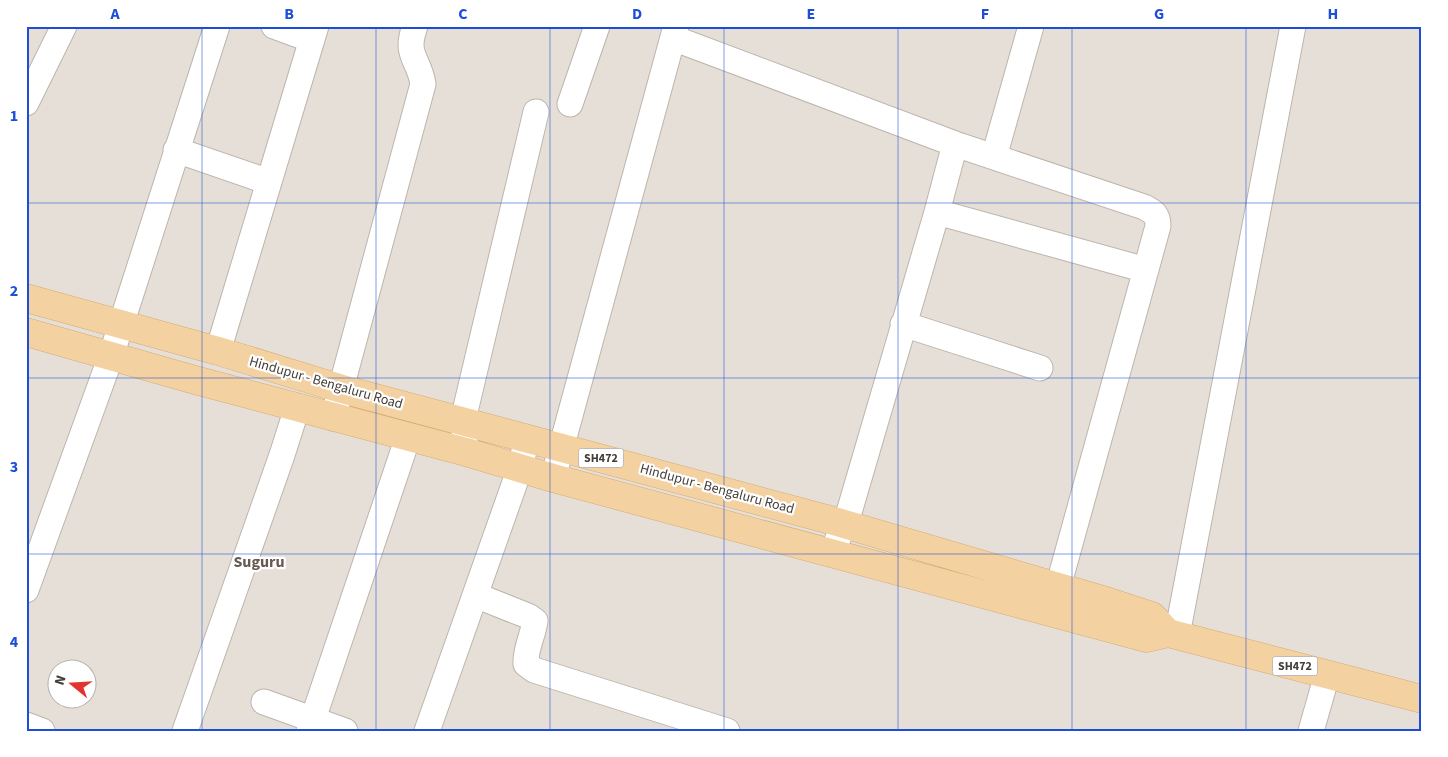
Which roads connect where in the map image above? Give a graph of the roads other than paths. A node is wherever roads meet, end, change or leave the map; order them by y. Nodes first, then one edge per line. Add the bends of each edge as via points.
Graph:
1 (64, 26) edge
2 (217, 26) edge
3 (274, 26) edge
4 (415, 26) edge
5 (597, 26) edge
6 (1031, 26) edge
7 (1293, 26) edge
8 (675, 32) edge
9 (314, 33) edge
10 (26, 103) edge
11 (570, 104) dead end
12 (536, 112) dead end
13 (955, 144) junction
14 (176, 150) junction
15 (994, 157) junction
16 (269, 182) junction
17 (937, 212) junction
18 (1146, 270) junction
19 (26, 298) edge
20 (120, 324) junction
21 (903, 324) junction
22 (26, 332) edge
23 (218, 351) junction
24 (111, 356) junction
25 (1040, 368) dead end
26 (342, 389) junction
27 (297, 408) junction
28 (333, 418) junction
29 (463, 420) junction
30 (408, 437) junction
31 (527, 438) junction
32 (561, 447) junction
33 (466, 452) junction
34 (520, 468) junction
35 (553, 478) junction
36 (845, 524) junction
37 (832, 553) junction
38 (1058, 587) junction
39 (26, 590) edge
40 (475, 595) junction
41 (1172, 634) junction
42 (1327, 674) junction
43 (1422, 699) edge
44 (264, 702) dead end
45 (26, 725) edge
46 (311, 725) edge
47 (42, 731) edge
48 (185, 731) edge
49 (345, 731) edge
50 (427, 731) edge
51 (727, 731) edge
52 (1311, 731) edge

1 - 10 street
2 - 14 street
3 - 9 street
4 - 26 street via 410,52 421,72 423,84
5 - 11 street
6 - 15 street
7 - 41 street
8 - 13 street
8 - 32 street
9 - 16 street
12 - 29 street
13 - 15 street
13 - 17 street
14 - 16 street
14 - 20 street
15 - 18 street via 1153,211 1158,217 1158,226
16 - 23 street
17 - 18 street
17 - 21 street
18 - 38 street
19 - 20 main road, Hindupur - Bengaluru Road / SH472
20 - 23 main road, Hindupur - Bengaluru Road / SH472
20 - 24 street
21 - 25 street
21 - 36 street
22 - 24 main road, SH472
23 - 26 main road, Hindupur - Bengaluru Road / SH472
24 - 27 main road, SH472
24 - 39 street
26 - 28 street
26 - 29 main road, Hindupur - Bengaluru Road / SH472
27 - 28 main road, SH472
27 - 48 street
28 - 30 main road, SH472
29 - 31 main road, Hindupur - Bengaluru Road / SH472
29 - 33 street
30 - 33 main road, SH472
30 - 46 street
31 - 32 main road, Hindupur - Bengaluru Road / SH472
31 - 34 street
32 - 35 street
32 - 36 main road, Hindupur - Bengaluru Road / SH472
33 - 34 main road, SH472
34 - 35 main road, SH472
34 - 40 street
35 - 37 main road, SH472
36 - 37 street
36 - 38 main road, Hindupur - Bengaluru Road / SH472
37 - 41 main road, SH472 via 1146,638
38 - 41 main road, Hindupur - Bengaluru Road / SH472 via 1152,616
40 - 50 street
40 - 51 street via 535,621 526,655 526,664 534,670
41 - 42 main road, SH472
42 - 43 main road, SH472
42 - 52 street
44 - 46 street
45 - 47 street
46 - 49 street

